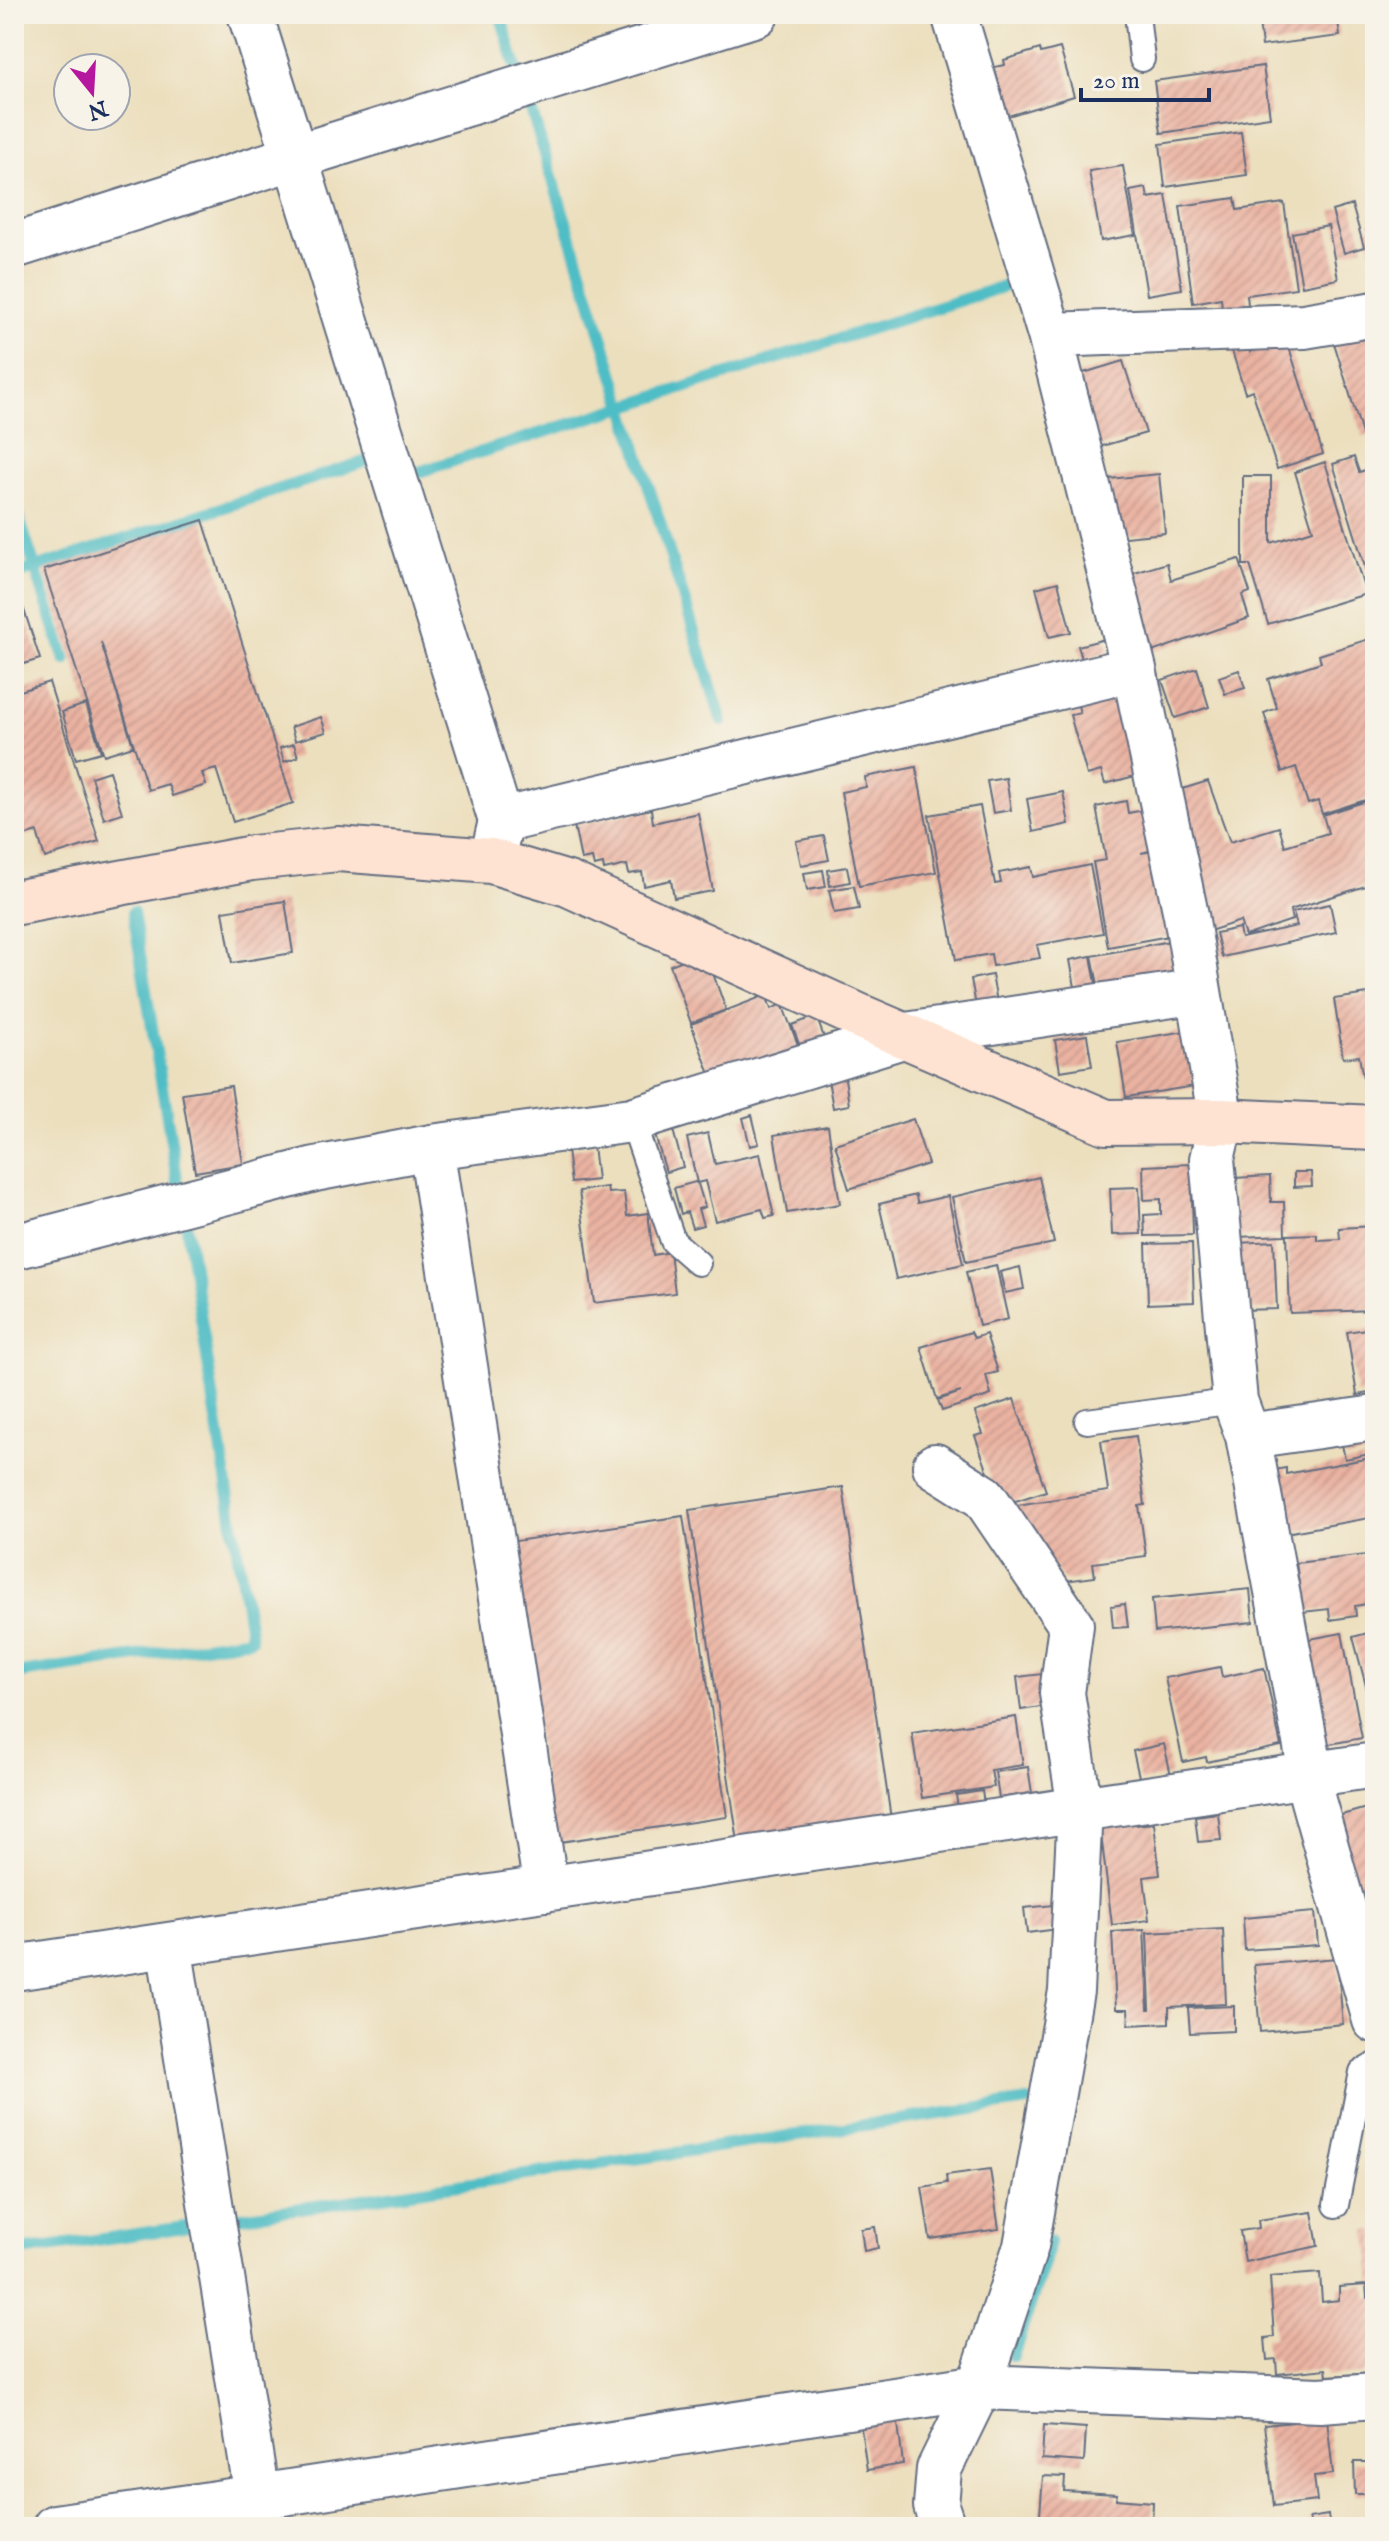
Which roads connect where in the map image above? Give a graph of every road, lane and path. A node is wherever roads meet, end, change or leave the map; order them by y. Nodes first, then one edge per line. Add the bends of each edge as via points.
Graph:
1 (250, 14) edge
2 (756, 14) edge
3 (954, 14) edge
4 (1137, 14) edge
5 (1142, 59) dead end
6 (295, 157) junction
7 (14, 246) edge
8 (1375, 314) edge
9 (1050, 335) junction
10 (1134, 669) junction
11 (496, 841) junction
12 (14, 903) edge
13 (1199, 991) junction
14 (906, 1035) junction
15 (632, 1120) junction
16 (1221, 1121) junction
17 (1375, 1128) edge
18 (431, 1147) junction
19 (14, 1247) edge
20 (698, 1263) dead end
21 (1241, 1418) junction
22 (1375, 1418) edge
23 (1087, 1421) dead end
24 (935, 1466) dead end
25 (1375, 1765) edge
26 (1311, 1773) junction
27 (1080, 1808) junction
28 (546, 1889) junction
29 (169, 1945) junction
30 (14, 1968) edge
31 (1375, 2020) edge
32 (1375, 2065) edge
33 (1336, 2205) dead end
34 (979, 2387) junction
35 (1375, 2396) edge
36 (257, 2497) junction
37 (55, 2527) edge
38 (943, 2527) edge

1 - 6 street
2 - 6 street
3 - 9 street
4 - 5 lane
6 - 7 street
6 - 11 street
8 - 9 street via 1304,326
9 - 10 street
10 - 11 street
10 - 13 street
11 - 12 street via 252,858
11 - 14 street via 568,884
13 - 14 street
13 - 16 street
14 - 15 street
14 - 16 street via 1106,1122
15 - 18 street
15 - 20 lane via 673,1241
16 - 17 street
16 - 21 street via 1212,1159
18 - 19 street via 315,1169
18 - 28 street
21 - 22 street
21 - 23 lane
21 - 26 street
24 - 27 street via 984,1497 1071,1625 1062,1693
25 - 26 street
26 - 27 street
26 - 31 street via 1312,1797
27 - 28 street
27 - 34 street via 1069,2006 1026,2246
28 - 29 street
29 - 30 street
29 - 36 street
32 - 33 lane via 1362,2072
34 - 35 street via 1320,2400
34 - 36 street
34 - 38 street via 939,2469 936,2506
36 - 37 street

